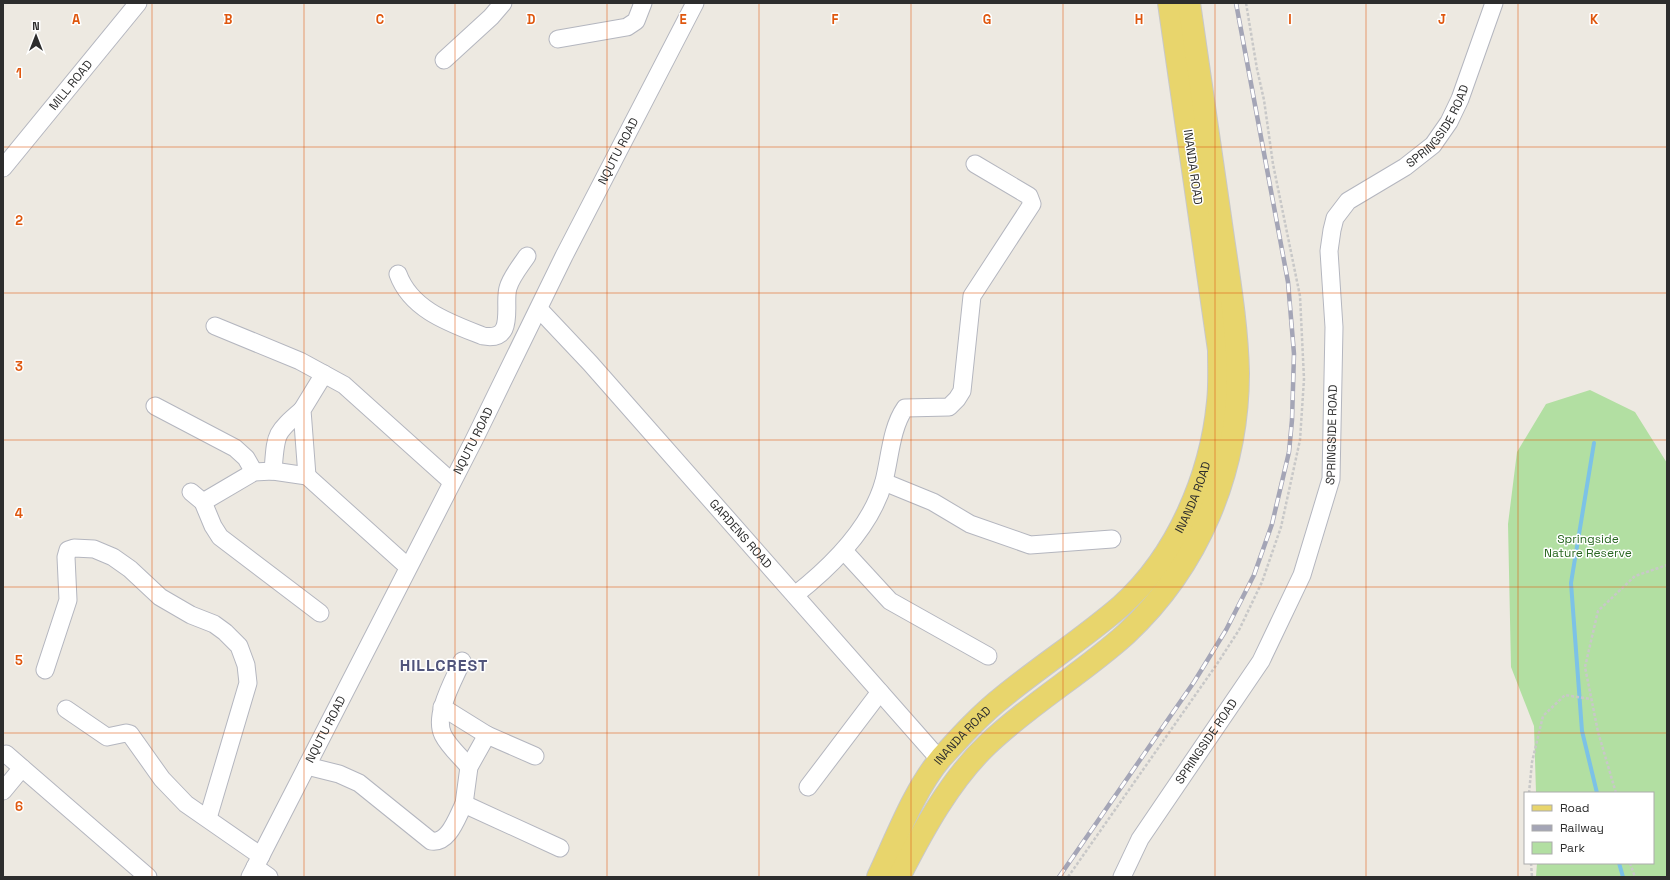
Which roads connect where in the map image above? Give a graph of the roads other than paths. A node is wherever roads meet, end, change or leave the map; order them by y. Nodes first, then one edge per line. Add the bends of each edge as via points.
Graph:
1 (138, 3) edge
2 (503, 3) edge
3 (643, 3) edge
4 (695, 3) edge
5 (1169, 3) edge
6 (1189, 3) edge
7 (1494, 3) edge
8 (558, 39) dead end
9 (444, 60) dead end
10 (975, 164) dead end
11 (3, 168) edge
12 (527, 256) dead end
13 (398, 274) dead end
14 (540, 309) junction
15 (215, 326) dead end
16 (512, 334) junction
17 (324, 374) junction
18 (154, 406) dead end
19 (302, 410) junction
20 (273, 470) junction
21 (254, 472) junction
22 (307, 476) junction
23 (452, 482) junction
24 (884, 482) junction
25 (1112, 539) dead end
26 (844, 551) junction
27 (408, 567) junction
28 (795, 595) junction
29 (320, 613) dead end
30 (988, 656) dead end
31 (462, 661) dead end
32 (45, 670) dead end
33 (880, 692) junction
34 (442, 707) junction
35 (66, 709) dead end
36 (487, 735) junction
37 (3, 755) edge
38 (536, 756) dead end
39 (940, 760) junction
40 (307, 766) junction
41 (469, 767) junction
42 (22, 768) junction
43 (808, 787) dead end
44 (3, 791) edge
45 (464, 804) junction
46 (208, 818) junction
47 (560, 848) dead end
48 (255, 867) edge
49 (148, 877) edge
50 (269, 877) edge
51 (878, 877) edge
52 (899, 877) edge
53 (1122, 877) edge

1 - 11 street, MILL ROAD
2 - 9 street
3 - 8 street via 636,21 627,27
4 - 14 street, NQUTU ROAD via 564,256
5 - 39 main road, INANDA ROAD via 1219,350 1218,403 1204,470 1187,514 1176,534 1156,565 1123,604 1004,696 972,725
6 - 52 main road, INANDA ROAD via 1237,353 1238,394 1233,441 1218,496 1198,540 1158,600 1126,634 987,745 937,809
7 - 53 street, SPRINGSIDE ROAD via 1460,98 1449,122 1433,145 1405,167 1348,201 1335,218 1329,251 1334,327 1331,479 1302,575 1261,660 1140,839
10 - 24 street via 1029,196 1032,204 972,296 962,391 958,399 949,407 905,408 898,417
12 - 16 street via 508,286 508,317
13 - 16 street via 412,297 433,314 487,336
14 - 16 street, NQUTU ROAD
14 - 28 street, GARDENS ROAD
15 - 17 street via 300,361
16 - 23 street, NQUTU ROAD
17 - 19 street
17 - 23 street via 344,385
18 - 21 street via 235,448 246,458
19 - 20 street via 280,430 275,442
19 - 22 street
20 - 21 street
20 - 22 street
21 - 29 street via 197,497 220,537
22 - 27 street
23 - 27 street, NQUTU ROAD
24 - 25 street via 933,502 970,524 1030,545
24 - 26 street via 874,510
26 - 28 street
26 - 30 street via 890,601
27 - 40 street, NQUTU ROAD
28 - 33 street, GARDENS ROAD
31 - 34 street
32 - 46 street via 68,600 66,557 68,550 74,548 94,549 113,557 160,597 191,615 214,624 234,639 243,654 248,684
33 - 39 street, GARDENS ROAD
33 - 43 street
34 - 36 street
34 - 41 street via 443,735
35 - 46 street via 107,737 130,734 168,787 186,804
36 - 38 street
36 - 41 street
37 - 42 street via 6,754
39 - 51 main road, INANDA ROAD via 919,792
40 - 45 street via 339,774 359,783 431,841 439,841 447,836
40 - 48 street, NQUTU ROAD
41 - 45 street
42 - 44 street
42 - 49 street
45 - 47 street
46 - 48 street via 243,842
48 - 50 street

